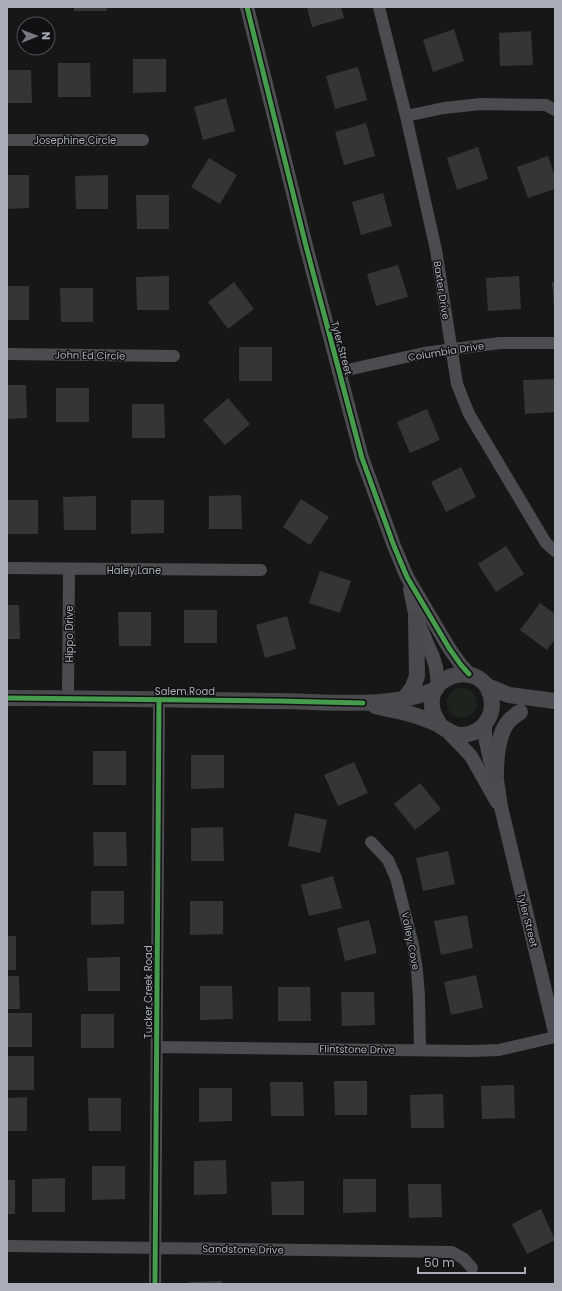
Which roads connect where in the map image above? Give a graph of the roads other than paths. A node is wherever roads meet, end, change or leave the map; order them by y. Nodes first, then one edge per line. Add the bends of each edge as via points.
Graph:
1 (247, 7) edge
2 (379, 7) edge
3 (555, 110) edge
4 (406, 116) junction
5 (7, 140) edge
6 (143, 140) dead end
7 (555, 343) edge
8 (451, 350) junction
9 (7, 354) edge
10 (174, 356) dead end
11 (338, 372) junction
12 (555, 551) edge
13 (7, 568) edge
14 (69, 570) junction
15 (261, 570) dead end
16 (407, 577) junction
17 (416, 618) junction
18 (469, 674) junction
19 (487, 686) junction
20 (437, 687) junction
21 (7, 698) edge
22 (68, 698) junction
23 (405, 698) junction
24 (159, 700) junction
25 (555, 701) edge
26 (363, 703) junction
27 (555, 704) edge
28 (520, 712) junction
29 (487, 721) junction
30 (444, 728) junction
31 (496, 773) junction
32 (501, 807) junction
33 (371, 842) dead end
34 (555, 1032) edge
35 (555, 1037) edge
36 (157, 1047) junction
37 (420, 1050) junction
38 (7, 1246) edge
39 (156, 1248) junction
40 (472, 1268) dead end
41 (155, 1284) edge

1 - 11 street, Tyler Street
2 - 4 street, Baxter Drive
3 - 4 street via 546,105 481,104
4 - 8 street, Baxter Drive via 436,250
5 - 6 street, Josephine Circle
7 - 8 street, Columbia Drive via 500,343
8 - 11 street, Columbia Drive via 424,353
8 - 12 street, Baxter Drive via 456,384 469,414 546,543
9 - 10 street, John Ed Circle
11 - 16 street, Tyler Street via 362,458
13 - 14 street, Haley Lane
14 - 15 street, Haley Lane
14 - 22 street, Hippo Drive
16 - 17 street, Tyler Street
16 - 18 street, Tyler Street via 449,648
17 - 20 street, Tyler Street via 433,657
17 - 23 main road via 417,676
18 - 19 main road
18 - 20 main road via 450,676
19 - 25 main road via 509,695
19 - 29 main road via 492,697 492,706
20 - 23 main road, Salem Road via 415,697
20 - 30 main road via 432,698 432,708 435,718
21 - 22 main road, Salem Road
22 - 24 main road, Salem Road
23 - 26 main road, Salem Road
24 - 26 main road, Salem Road
24 - 36 street, Tucker Creek Road
26 - 30 main road, Salem Road via 409,713
27 - 28 main road
28 - 29 main road
28 - 31 main road via 507,722 503,732 496,760
29 - 30 main road via 479,729 463,735
29 - 31 street, Tyler Street via 485,737
30 - 32 street, Tyler Street via 471,756
31 - 32 street, Tyler Street
32 - 34 street, Tyler Street
33 - 37 street, Valley Cove via 388,860 396,878 413,945 419,996
35 - 37 street, Flintstone Drive via 499,1050
36 - 37 street, Flintstone Drive
36 - 39 street, Tucker Creek Road
38 - 39 street, Sandstone Drive
39 - 40 street, Sandstone Drive via 452,1252 464,1259
39 - 41 street, Tucker Creek Road

